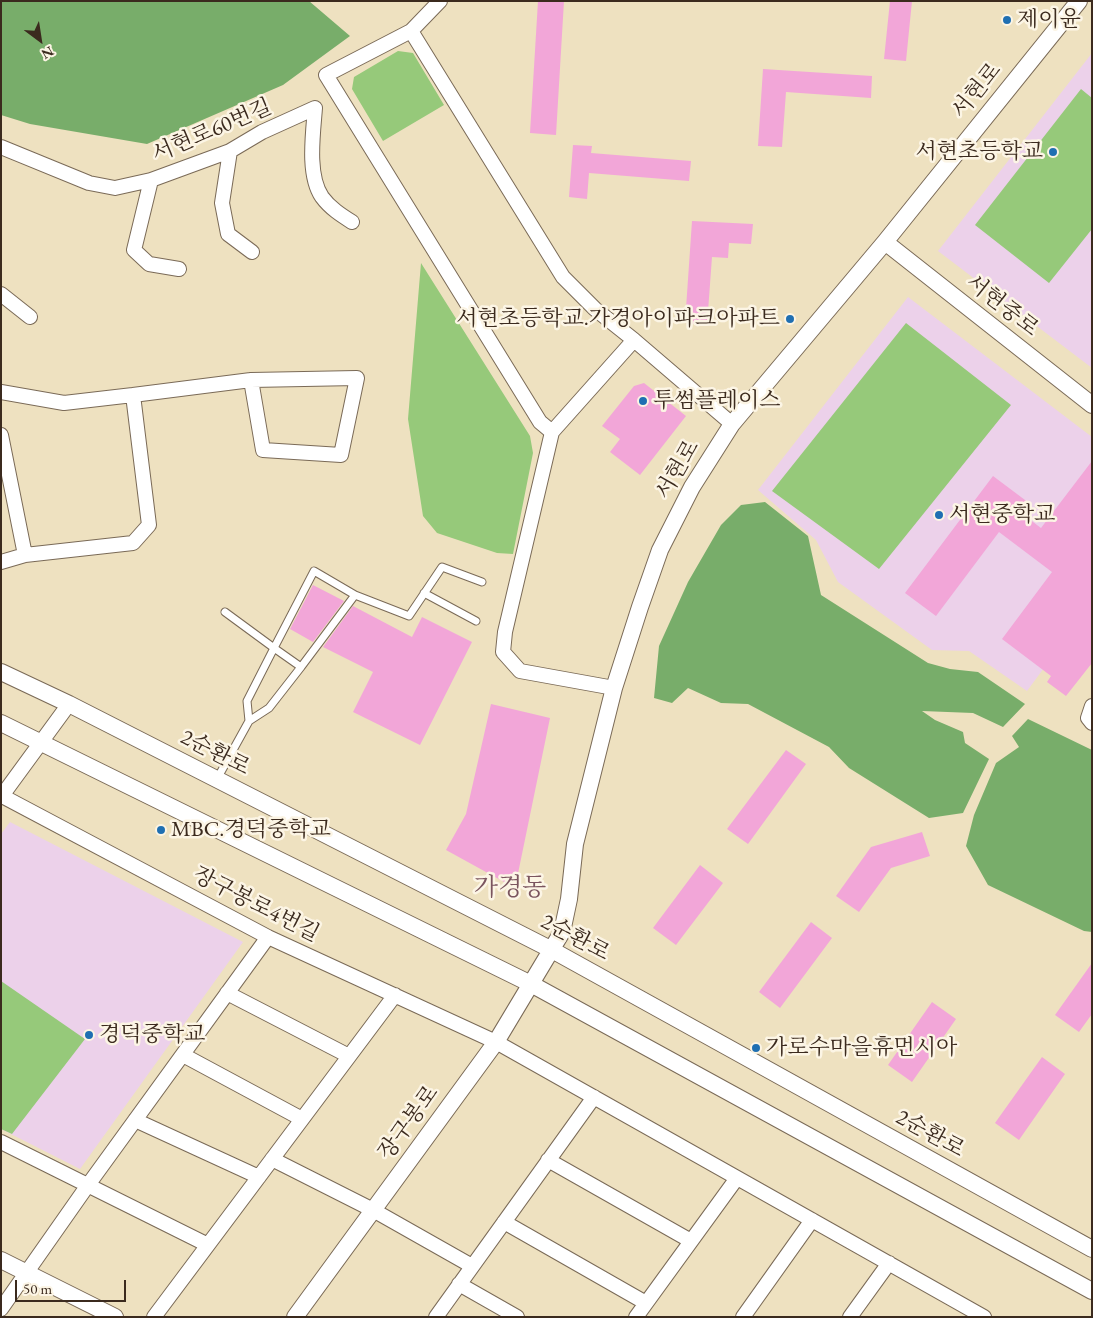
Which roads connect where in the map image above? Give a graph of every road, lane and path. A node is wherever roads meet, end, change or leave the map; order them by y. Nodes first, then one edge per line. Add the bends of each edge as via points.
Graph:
1 (440, 1) edge
2 (1080, 1) edge
3 (410, 31) junction
4 (1, 147) edge
5 (230, 151) junction
6 (151, 180) junction
7 (352, 222) dead end
8 (885, 242) junction
9 (252, 252) dead end
10 (179, 269) dead end
11 (1, 294) edge
12 (30, 317) dead end
13 (634, 340) junction
14 (251, 380) junction
15 (1, 392) edge
16 (133, 394) junction
17 (1092, 405) edge
18 (732, 424) junction
19 (552, 432) junction
20 (1, 435) edge
21 (25, 555) junction
22 (1, 562) edge
23 (482, 582) dead end
24 (424, 593) junction
25 (355, 595) junction
26 (225, 612) dead end
27 (476, 620) dead end
28 (274, 648) junction
29 (301, 667) junction
30 (1, 672) edge
31 (614, 688) junction
32 (69, 704) junction
33 (249, 721) junction
34 (1, 723) edge
35 (41, 742) junction
36 (217, 779) junction
37 (1, 796) edge
38 (268, 937) junction
39 (552, 950) junction
40 (531, 984) junction
41 (227, 994) junction
42 (395, 995) junction
43 (496, 1042) junction
44 (183, 1054) junction
45 (349, 1056) junction
46 (594, 1097) junction
47 (302, 1119) junction
48 (135, 1120) junction
49 (1, 1142) edge
50 (272, 1160) junction
51 (548, 1160) junction
52 (259, 1177) junction
53 (737, 1178) junction
54 (88, 1186) junction
55 (373, 1210) junction
56 (812, 1220) junction
57 (504, 1222) junction
58 (691, 1241) junction
59 (208, 1245) junction
60 (1092, 1249) edge
61 (1, 1260) edge
62 (889, 1264) junction
63 (472, 1266) junction
64 (26, 1272) junction
65 (459, 1284) junction
66 (1092, 1290) edge
67 (646, 1303) junction
68 (1, 1309) edge
69 (115, 1317) edge
70 (154, 1317) edge
71 (295, 1317) edge
72 (436, 1317) edge
73 (517, 1317) edge
74 (636, 1317) edge
75 (743, 1317) edge
76 (850, 1317) edge
77 (984, 1317) edge

1 - 3 street
2 - 8 street, 서현로
3 - 13 street via 563,277 595,309
3 - 19 street via 326,75 540,422
4 - 6 street, 서현로60번길 via 90,183 115,188
5 - 6 street, 서현로60번길
5 - 7 street, 서현로60번길 via 262,132 315,108 312,139 314,180 331,208
5 - 9 street via 222,203 228,234
6 - 10 street via 134,250 149,264
8 - 17 street, 서현중로
8 - 18 street, 서현로
11 - 12 street
13 - 18 street
13 - 19 street
14 - 14 street via 357,378 341,454 263,450
14 - 16 street
15 - 16 street via 64,403
16 - 21 street via 149,526 133,543
18 - 31 street, 서현로 via 692,487 660,550
19 - 31 street via 503,652 520,671
20 - 21 street
21 - 22 street
23 - 24 lane via 442,567
24 - 25 lane via 409,616
24 - 27 lane
25 - 28 lane via 314,571
25 - 29 lane
26 - 28 lane
28 - 29 lane
28 - 33 lane via 247,702
29 - 33 lane via 269,708
30 - 32 street, 2순환로
31 - 39 street, 서현로 via 575,844 562,932
32 - 35 street
32 - 36 street, 2순환로
33 - 36 lane
34 - 35 street
35 - 37 street
35 - 40 street
36 - 39 street, 2순환로
37 - 38 street, 장구봉로4번길
38 - 41 street
38 - 42 street, 장구봉로4번길
39 - 40 street, 장구봉로
39 - 60 street, 2순환로
40 - 43 street, 장구봉로
40 - 66 street
41 - 44 street
41 - 45 street
42 - 43 street, 장구봉로4번길
42 - 45 street
43 - 46 street, 장구봉로4번길
43 - 55 street, 장구봉로
44 - 47 street
44 - 48 street
45 - 47 street
46 - 51 street
46 - 53 street, 장구봉로4번길
47 - 50 street
48 - 52 street
48 - 54 street
49 - 54 street
50 - 52 street
50 - 55 street
51 - 57 street
51 - 58 street
52 - 59 street
53 - 56 street, 장구봉로4번길
53 - 58 street
54 - 59 street
54 - 64 street
55 - 63 street
55 - 71 street, 장구봉로
56 - 62 street, 장구봉로4번길
56 - 75 street
57 - 63 street
57 - 67 street
58 - 67 street
59 - 70 street
61 - 64 street
62 - 76 street
62 - 77 street, 장구봉로4번길
63 - 65 street
64 - 68 street
64 - 69 street
65 - 72 street
65 - 73 street
67 - 74 street

